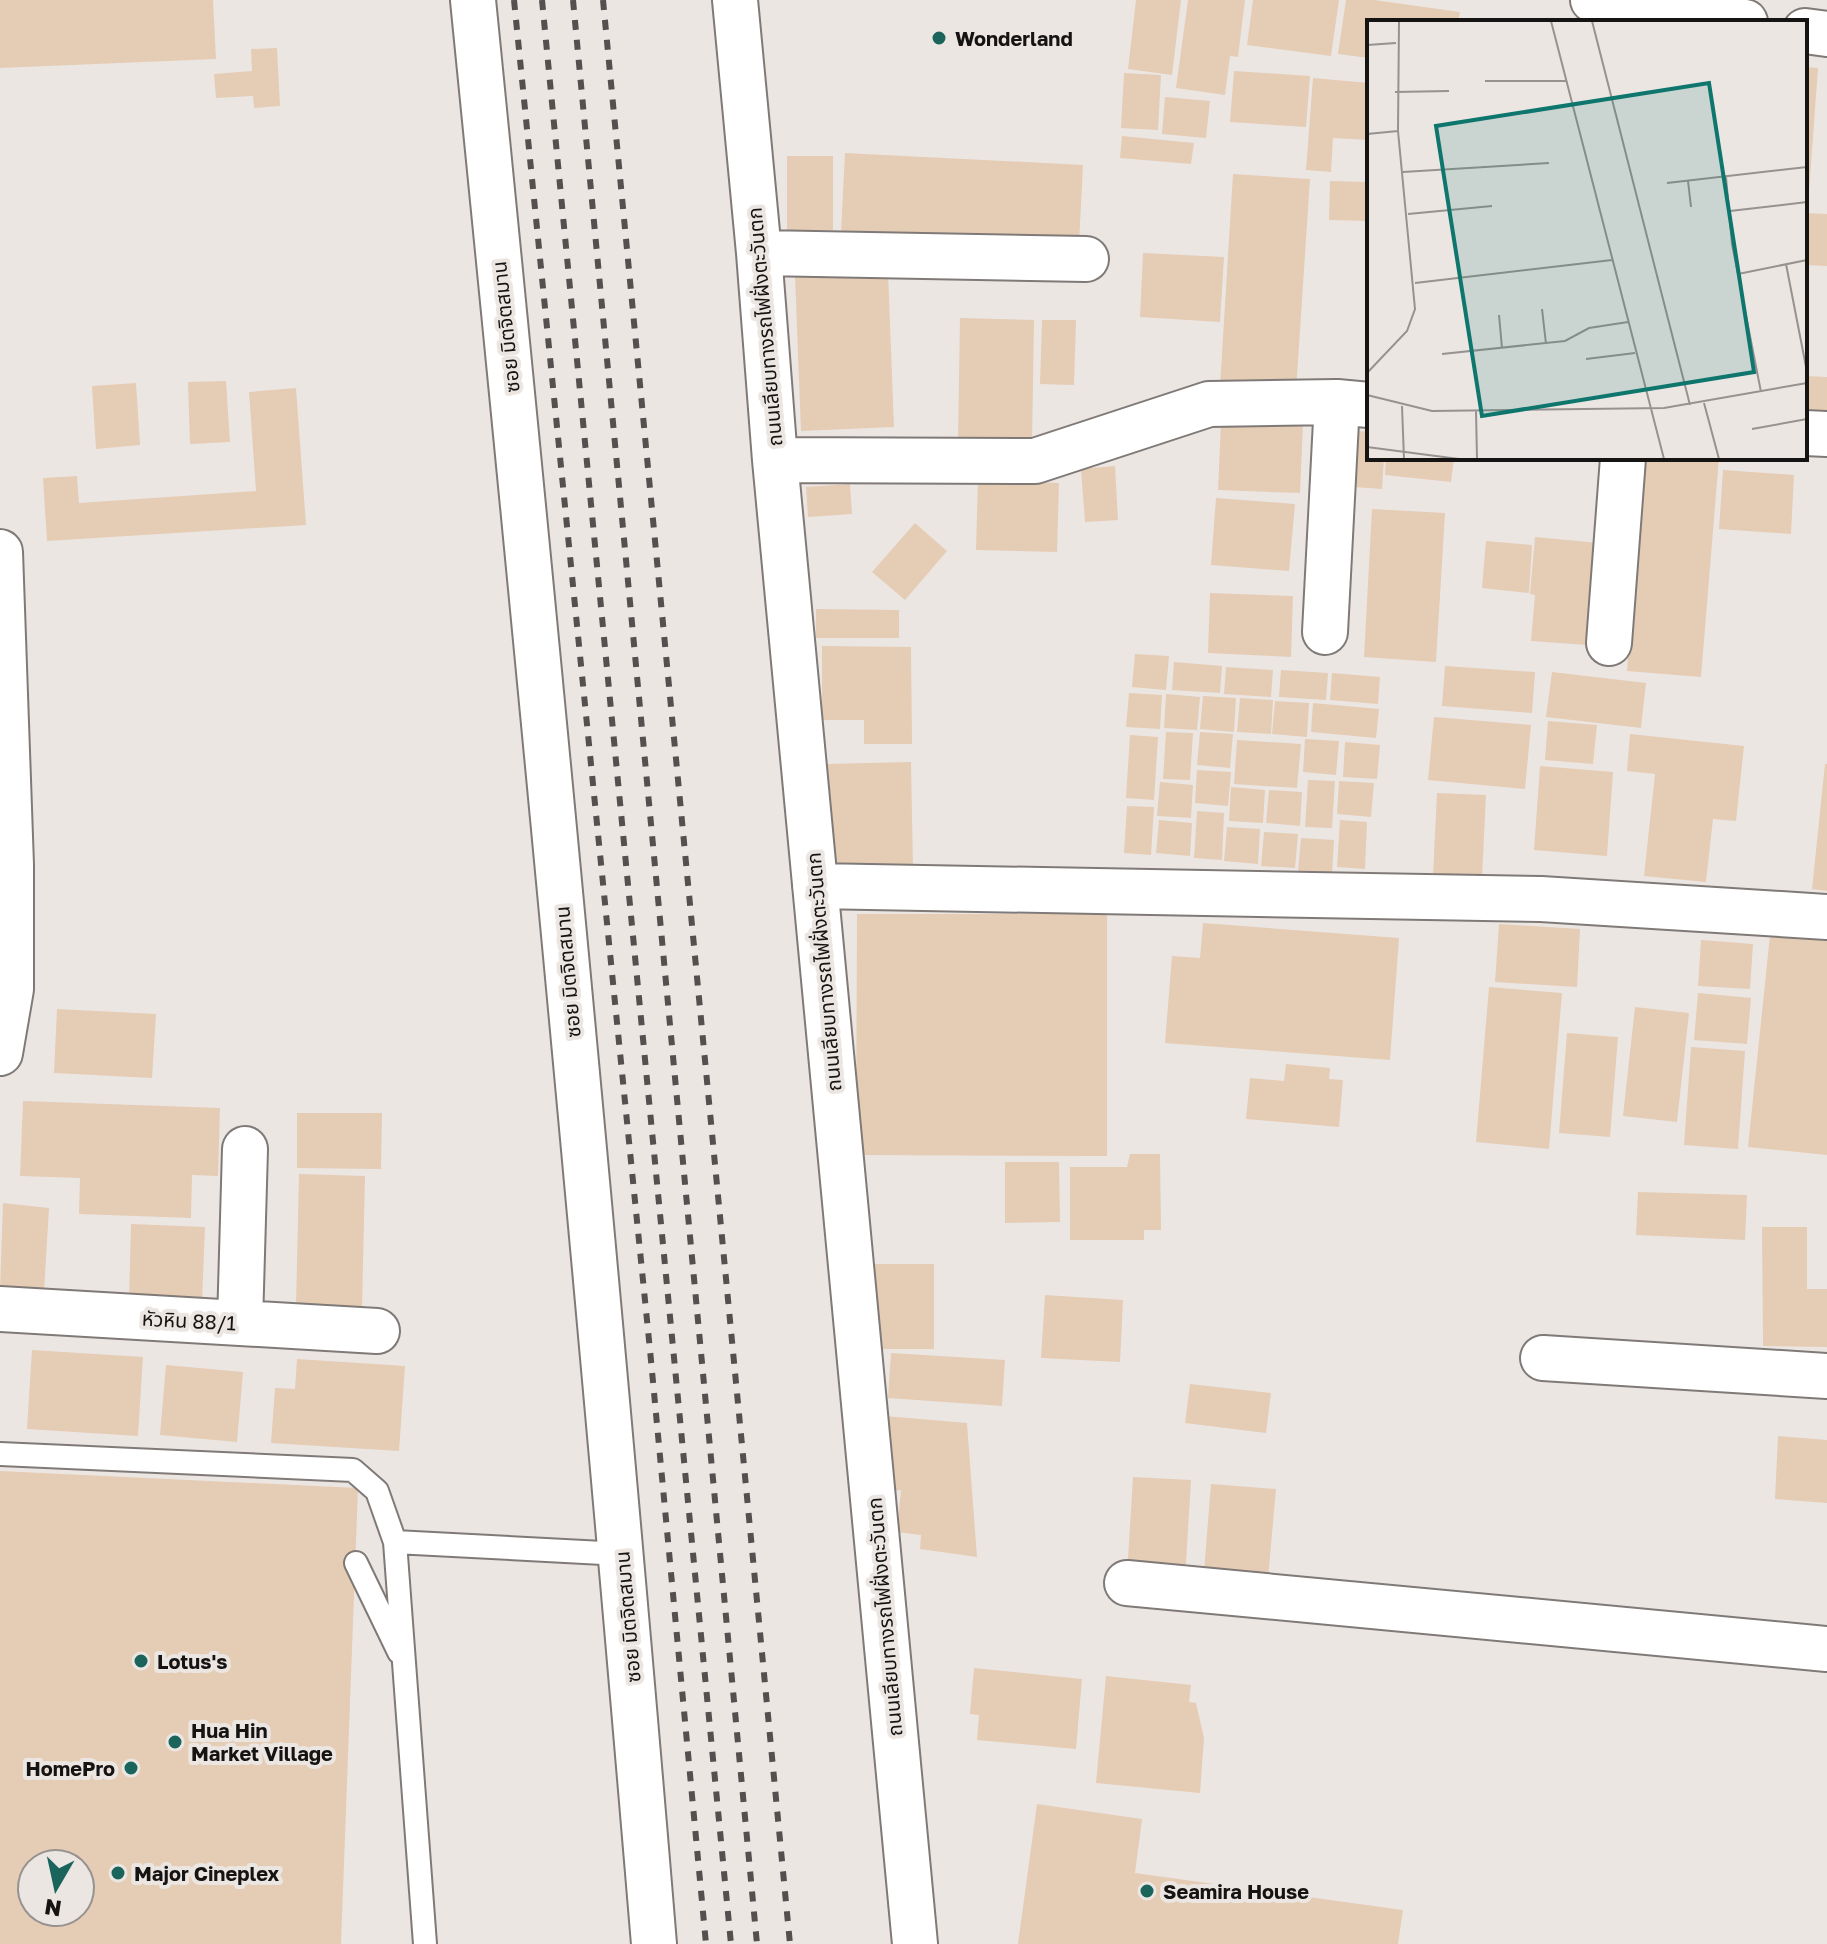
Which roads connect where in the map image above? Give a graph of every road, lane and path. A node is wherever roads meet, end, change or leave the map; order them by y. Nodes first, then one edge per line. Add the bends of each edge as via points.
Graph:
1 (473, 0) edge
2 (735, 0) edge
3 (1593, 0) edge
4 (1731, 20) edge
5 (1807, 31) edge
6 (1827, 34) edge
7 (759, 253) junction
8 (1086, 259) dead end
9 (1353, 403) edge
10 (1807, 433) edge
11 (1827, 434) edge
12 (775, 460) junction
13 (1623, 460) edge
14 (0, 552) edge
15 (1325, 632) dead end
16 (1609, 643) dead end
17 (2, 660) edge
18 (815, 886) junction
19 (1827, 917) edge
20 (0, 1053) edge
21 (245, 1149) dead end
22 (0, 1309) edge
23 (240, 1323) junction
24 (377, 1331) dead end
25 (1543, 1358) dead end
26 (1827, 1376) edge
27 (0, 1454) edge
28 (395, 1542) junction
29 (622, 1554) junction
30 (356, 1563) dead end
31 (1127, 1583) dead end
32 (1827, 1649) edge
33 (404, 1663) junction
34 (425, 1944) edge
35 (654, 1944) edge
36 (915, 1944) edge

1 - 29 street, ซอย มิตจิตสมาน
2 - 7 street, ถนนเลียบทางรถไฟฝั่งตะวันตก
3 - 4 street
5 - 6 street
7 - 8 street
7 - 12 street, ถนนเลียบทางรถไฟฝั่งตะวันตก
9 - 12 street via 1209,404 1035,461
9 - 15 street
10 - 11 street
12 - 18 street, ถนนเลียบทางรถไฟฝั่งตะวันตก
13 - 16 street
14 - 17 street
17 - 20 street via 11,989
18 - 19 street via 1541,899
18 - 36 street, ถนนเลียบทางรถไฟฝั่งตะวันตก
21 - 23 street
22 - 23 street, หัวหิน 88/1
23 - 24 street, หัวหิน 88/1
25 - 26 street
27 - 28 lane via 89,1467 353,1470 377,1491
28 - 29 lane
28 - 33 lane
29 - 35 street, ซอย มิตจิตสมาน
30 - 33 lane
31 - 32 street
33 - 34 lane

